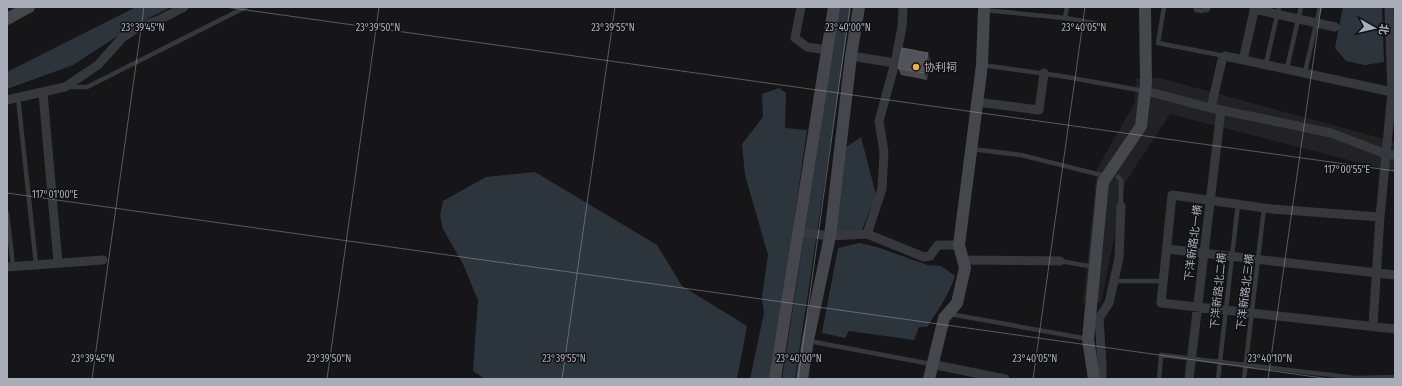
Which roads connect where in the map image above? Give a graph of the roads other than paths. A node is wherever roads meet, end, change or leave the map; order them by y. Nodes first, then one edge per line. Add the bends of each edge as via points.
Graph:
1 (29, 7) edge
2 (184, 7) edge
3 (246, 7) edge
4 (801, 7) edge
5 (834, 7) edge
6 (858, 7) edge
7 (903, 7) edge
8 (1067, 7) edge
9 (1145, 7) edge
10 (1164, 7) edge
11 (1196, 7) edge
12 (1206, 7) edge
13 (1301, 7) edge
14 (1320, 7) edge
15 (1389, 7) edge
16 (985, 8) edge
17 (1255, 8) edge
18 (1278, 11) edge
19 (1065, 18) junction
20 (7, 19) edge
21 (1298, 19) junction
22 (1316, 23) junction
23 (1100, 24) dead end
24 (1335, 27) dead end
25 (827, 50) junction
26 (851, 56) junction
27 (1225, 56) junction
28 (1243, 60) junction
29 (894, 63) junction
30 (1266, 64) junction
31 (982, 65) junction
32 (1287, 68) junction
33 (1305, 72) junction
34 (1044, 74) junction
35 (65, 87) junction
36 (1146, 91) junction
37 (1392, 92) junction
38 (43, 93) junction
39 (18, 98) junction
40 (7, 100) edge
41 (977, 102) junction
42 (1211, 108) junction
43 (1221, 110) junction
44 (971, 149) junction
45 (1390, 155) edge
46 (1113, 177) junction
47 (1210, 200) junction
48 (1238, 204) junction
49 (1121, 206) joint
50 (1264, 208) junction
51 (7, 213) edge
52 (1380, 217) junction
53 (798, 232) junction
54 (867, 234) junction
55 (830, 236) junction
56 (959, 245) junction
57 (1166, 249) junction
58 (1203, 253) junction
59 (1231, 256) junction
60 (102, 260) dead end
61 (963, 260) junction
62 (1258, 260) junction
63 (1060, 261) joint
64 (58, 263) junction
65 (36, 264) junction
66 (10, 267) edge
67 (1094, 267) junction
68 (1376, 273) junction
69 (1395, 274) edge
70 (1116, 280) dead end
71 (1163, 281) junction
72 (1197, 307) junction
73 (1225, 310) junction
74 (948, 313) junction
75 (1252, 313) junction
76 (1373, 326) junction
77 (1395, 329) edge
78 (1088, 339) junction
79 (808, 340) junction
80 (1191, 359) junction
81 (1220, 362) junction
82 (932, 364) junction
83 (1245, 365) junction
84 (1395, 377) edge
85 (775, 379) edge
86 (802, 379) edge
87 (929, 379) edge
88 (1005, 379) edge
89 (1094, 379) edge
90 (1098, 379) edge
91 (1159, 379) edge
92 (1188, 379) edge
93 (1218, 379) edge
94 (1244, 379) edge

1 - 20 street
2 - 35 street via 160,20 136,28 122,38 98,65
3 - 35 lane via 87,87
4 - 25 street via 795,38 807,47
5 - 25 street
6 - 26 street
7 - 29 street via 902,27
8 - 19 lane
9 - 36 street
10 - 27 lane via 1158,43
11 - 12 lane via 1196,10 1202,11
13 - 21 lane
14 - 22 lane
15 - 37 street
16 - 19 lane
16 - 31 street
17 - 18 street
17 - 28 street
18 - 21 street
18 - 30 lane
19 - 23 lane
21 - 22 street
21 - 32 lane
22 - 24 street
22 - 33 lane
25 - 53 street
26 - 29 street
26 - 55 street
27 - 28 street
27 - 42 street
28 - 30 street
29 - 54 street via 879,121 884,152 882,189
30 - 32 street
31 - 34 lane
31 - 41 street
32 - 33 street
33 - 37 street
34 - 36 lane
34 - 41 street via 1039,110
35 - 38 street
36 - 42 street
36 - 46 street via 1141,126
37 - 45 street
38 - 39 street
38 - 64 street
39 - 40 street
39 - 65 lane
41 - 44 street
42 - 43 street
43 - 45 street via 1331,133
43 - 47 street, 下洋新路北一横
44 - 46 lane via 1021,155
44 - 56 street
45 - 52 street
46 - 49 lane via 1121,180
46 - 67 street via 1103,182
47 - 48 street
47 - 57 street via 1172,195
47 - 58 street, 下洋新路北一横
48 - 50 street
48 - 59 lane, 下洋新路北二横
49 - 90 street via 1119,258 1109,303 1099,318 1102,375
50 - 52 street
50 - 62 lane, 下洋新路北三横
51 - 66 lane
52 - 68 street
53 - 55 street
53 - 85 street
54 - 55 street
54 - 56 street via 924,258 930,256 938,245
55 - 79 street
56 - 61 street
57 - 58 street
57 - 71 street
58 - 59 street
58 - 72 street, 下洋新路北一横
59 - 62 street
59 - 73 lane, 下洋新路北二横
60 - 64 street
61 - 63 street
61 - 74 street via 965,268 957,303
62 - 68 street
62 - 75 lane, 下洋新路北三横
63 - 67 lane
64 - 65 street
65 - 66 street
67 - 78 street
68 - 69 street
68 - 76 street
70 - 71 lane
71 - 72 street via 1161,303
72 - 73 street
72 - 80 street, 下洋新路北一横
73 - 75 street
73 - 81 lane, 下洋新路北二横
74 - 78 lane
74 - 82 street via 944,318
75 - 76 street
75 - 83 lane, 下洋新路北三横
76 - 77 street
78 - 89 street
79 - 82 lane
79 - 86 street
80 - 81 lane
80 - 91 lane via 1161,355
80 - 92 street, 下洋新路北一横
81 - 83 lane
81 - 93 lane, 下洋新路北二横
82 - 87 street
82 - 88 street
83 - 84 lane via 1356,378
83 - 94 lane, 下洋新路北三横

